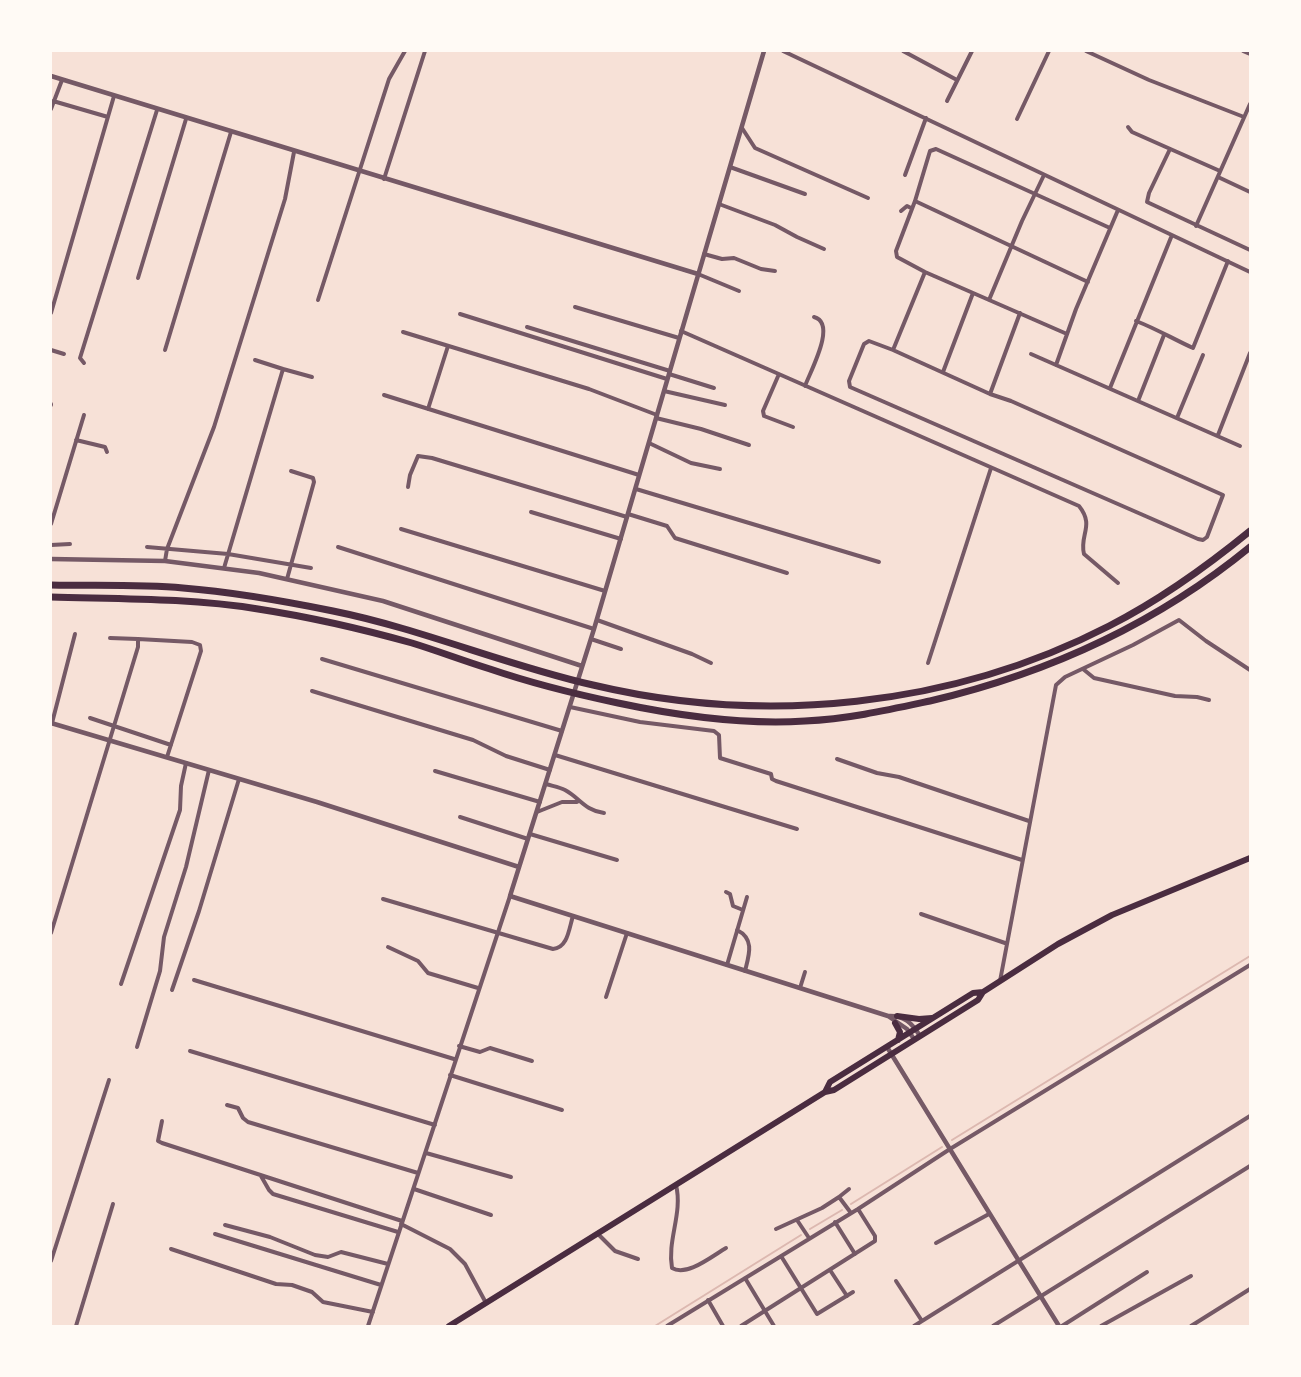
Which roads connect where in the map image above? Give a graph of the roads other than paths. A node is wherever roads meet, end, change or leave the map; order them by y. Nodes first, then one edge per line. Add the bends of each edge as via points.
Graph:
1 (405, 51) edge
2 (425, 51) edge
3 (764, 51) edge
4 (783, 51) edge
5 (903, 51) edge
6 (972, 51) edge
7 (1049, 51) edge
8 (1086, 51) edge
9 (1243, 51) edge
10 (1250, 54) edge
11 (51, 76) edge
12 (62, 80) junction
13 (957, 80) junction
14 (114, 96) junction
15 (53, 101) junction
16 (947, 101) dead end
17 (1250, 104) edge
18 (51, 109) edge
19 (157, 110) junction
20 (1247, 116) edge
21 (108, 117) junction
22 (926, 118) junction
23 (186, 119) junction
24 (1017, 119) dead end
25 (1128, 127) dead end
26 (741, 128) junction
27 (231, 132) junction
28 (1170, 149) junction
29 (294, 152) junction
30 (730, 167) junction
31 (359, 171) junction
32 (1220, 171) junction
33 (905, 175) dead end
34 (1044, 175) junction
35 (1218, 177) junction
36 (384, 179) junction
37 (1250, 192) edge
38 (805, 194) dead end
39 (1035, 195) junction
40 (868, 198) dead end
41 (915, 201) junction
42 (719, 204) junction
43 (911, 208) junction
44 (1118, 210) junction
45 (901, 211) dead end
46 (1196, 226) junction
47 (1110, 228) junction
48 (1172, 235) junction
49 (1011, 246) junction
50 (824, 249) dead end
51 (1250, 250) edge
52 (704, 254) junction
53 (1228, 261) junction
54 (775, 271) dead end
55 (925, 272) junction
56 (1250, 272) edge
57 (698, 274) junction
58 (138, 278) dead end
59 (1088, 282) junction
60 (739, 291) dead end
61 (973, 293) junction
62 (318, 300) dead end
63 (989, 300) junction
64 (575, 307) dead end
65 (51, 313) edge
66 (1020, 313) junction
67 (459, 314) dead end
68 (814, 317) dead end
69 (1137, 321) junction
70 (527, 327) dead end
71 (681, 331) junction
72 (403, 332) dead end
73 (1067, 334) junction
74 (1164, 335) junction
75 (679, 338) junction
76 (448, 346) junction
77 (51, 350) edge
78 (165, 350) dead end
79 (893, 350) junction
80 (1250, 353) edge
81 (64, 354) dead end
82 (1031, 354) dead end
83 (1203, 355) dead end
84 (255, 360) dead end
85 (84, 363) dead end
86 (1056, 365) junction
87 (283, 369) junction
88 (943, 372) junction
89 (779, 374) junction
90 (668, 375) junction
91 (312, 377) dead end
92 (805, 386) junction
93 (714, 388) dead end
94 (1110, 388) junction
95 (664, 391) junction
96 (990, 394) junction
97 (384, 395) dead end
98 (1138, 402) junction
99 (725, 405) dead end
100 (428, 409) junction
101 (84, 415) dead end
102 (657, 416) junction
103 (1177, 418) junction
104 (793, 427) dead end
105 (1218, 435) junction
106 (76, 440) junction
107 (649, 444) junction
108 (749, 445) dead end
109 (1240, 446) dead end
110 (107, 452) dead end
111 (991, 468) junction
112 (720, 469) dead end
113 (291, 471) dead end
114 (639, 475) junction
115 (408, 487) dead end
116 (636, 489) junction
117 (531, 512) dead end
118 (628, 515) junction
119 (51, 524) edge
120 (401, 530) dead end
121 (1250, 531) edge
122 (621, 539) junction
123 (70, 544) dead end
124 (51, 545) edge
125 (147, 547) dead end
126 (338, 547) dead end
127 (1250, 547) edge
128 (167, 549) junction
129 (228, 554) junction
130 (51, 559) edge
131 (165, 561) junction
132 (879, 562) dead end
133 (291, 564) junction
134 (224, 568) junction
135 (311, 568) dead end
136 (787, 573) dead end
137 (288, 579) junction
138 (1118, 583) dead end
139 (51, 585) edge
140 (605, 591) junction
141 (51, 597) edge
142 (597, 620) junction
143 (594, 629) junction
144 (75, 634) dead end
145 (110, 638) dead end
146 (138, 639) junction
147 (591, 639) junction
148 (621, 649) dead end
149 (322, 659) dead end
150 (711, 663) dead end
151 (928, 663) dead end
152 (582, 666) junction
153 (1083, 669) junction
154 (1250, 670) edge
155 (312, 691) dead end
156 (1209, 700) dead end
157 (570, 707) junction
158 (90, 718) dead end
159 (52, 723) edge
160 (116, 727) junction
161 (562, 732) junction
162 (111, 741) junction
163 (171, 745) junction
164 (555, 755) junction
165 (167, 757) junction
166 (837, 759) dead end
167 (186, 762) junction
168 (209, 770) junction
169 (550, 770) junction
170 (435, 771) dead end
171 (239, 779) junction
172 (546, 784) junction
173 (540, 802) junction
174 (578, 802) junction
175 (537, 812) junction
176 (604, 813) dead end
177 (460, 817) dead end
178 (1029, 821) junction
179 (796, 830) dead end
180 (529, 836) junction
181 (1250, 858) edge
182 (617, 860) dead end
183 (1022, 860) junction
184 (519, 867) junction
185 (726, 892) dead end
186 (510, 896) junction
187 (747, 897) dead end
188 (383, 898) dead end
189 (743, 910) junction
190 (921, 914) dead end
191 (573, 916) junction
192 (737, 930) junction
193 (51, 933) edge
194 (496, 933) junction
195 (627, 933) junction
196 (1005, 943) junction
197 (388, 947) dead end
198 (727, 965) junction
199 (1250, 965) edge
200 (745, 971) junction
201 (805, 972) dead end
202 (194, 980) dead end
203 (1000, 982) junction
204 (121, 984) dead end
205 (478, 988) junction
206 (800, 988) junction
207 (172, 990) dead end
208 (983, 992) junction
209 (606, 997) dead end
210 (933, 1018) junction
211 (896, 1019) junction
212 (913, 1031) junction
213 (917, 1037) junction
214 (898, 1040) junction
215 (459, 1046) junction
216 (137, 1047) dead end
217 (887, 1047) junction
218 (190, 1052) dead end
219 (891, 1054) junction
220 (454, 1059) junction
221 (532, 1061) dead end
222 (450, 1076) junction
223 (109, 1080) dead end
224 (825, 1092) junction
225 (227, 1105) dead end
226 (562, 1110) dead end
227 (1250, 1116) edge
228 (162, 1121) dead end
229 (435, 1125) junction
230 (950, 1149) junction
231 (426, 1153) junction
232 (1250, 1166) edge
233 (418, 1173) junction
234 (260, 1175) junction
235 (511, 1177) dead end
236 (676, 1185) junction
237 (849, 1189) dead end
238 (414, 1190) junction
239 (839, 1197) junction
240 (112, 1204) dead end
241 (858, 1209) junction
242 (851, 1213) junction
243 (989, 1214) junction
244 (491, 1215) dead end
245 (797, 1220) junction
246 (402, 1222) junction
247 (836, 1222) junction
248 (225, 1225) dead end
249 (776, 1229) dead end
250 (398, 1232) junction
251 (215, 1234) dead end
252 (598, 1234) junction
253 (810, 1238) junction
254 (936, 1243) dead end
255 (726, 1248) dead end
256 (171, 1249) dead end
257 (855, 1254) junction
258 (782, 1256) junction
259 (638, 1259) dead end
260 (51, 1261) edge
261 (1018, 1261) junction
262 (388, 1264) junction
263 (830, 1270) junction
264 (1147, 1272) dead end
265 (1191, 1276) dead end
266 (745, 1278) junction
267 (897, 1281) dead end
268 (381, 1285) junction
269 (801, 1288) junction
270 (1250, 1289) edge
271 (854, 1292) dead end
272 (847, 1296) junction
273 (1040, 1296) junction
274 (708, 1300) junction
275 (486, 1303) junction
276 (765, 1311) junction
277 (373, 1312) junction
278 (922, 1321) junction
279 (76, 1326) edge
280 (368, 1326) edge
281 (449, 1326) edge
282 (669, 1326) edge
283 (723, 1326) edge
284 (741, 1326) edge
285 (774, 1326) edge
286 (914, 1326) edge
287 (993, 1326) edge
288 (1060, 1326) edge
289 (1101, 1326) edge
290 (1191, 1326) edge

1 - 31 street via 389,80
2 - 36 street
3 - 26 street
4 - 22 street
5 - 13 street
6 - 13 street
7 - 24 street
8 - 20 street via 1149,80
9 - 10 street
11 - 12 street
12 - 14 street
12 - 15 street
13 - 16 street
14 - 19 street
14 - 21 street
15 - 18 street
15 - 21 street
17 - 20 street
19 - 23 street
19 - 85 street via 80,358
20 - 32 street
21 - 65 street
22 - 33 street
22 - 34 street
23 - 27 street
23 - 58 street
25 - 28 street
26 - 30 street
26 - 40 street via 755,148
27 - 29 street
27 - 78 street
28 - 32 street
28 - 46 street via 1147,202
29 - 31 street
29 - 128 street via 285,199 214,427
30 - 38 street
30 - 42 street
31 - 36 street
31 - 62 street
32 - 35 street
34 - 39 street
34 - 44 street
35 - 37 street
35 - 46 street
36 - 57 street
39 - 41 street via 933,148
39 - 47 street
39 - 49 street
41 - 43 street
41 - 49 street
42 - 50 street
42 - 52 street
43 - 45 street via 907,206
43 - 55 street via 897,256
44 - 47 street
44 - 48 street
46 - 51 street
47 - 59 street
48 - 53 street
48 - 69 street
49 - 59 street
49 - 63 street
52 - 54 street via 734,258
52 - 57 street
53 - 56 street
53 - 74 street via 1193,348
55 - 61 street
55 - 79 street
57 - 60 street
57 - 71 street
59 - 73 street
61 - 63 street
61 - 88 street
63 - 66 street
64 - 75 street
66 - 73 street
66 - 96 street
67 - 90 street
68 - 92 street via 823,323 824,336
69 - 74 street via 1161,330
69 - 94 street
70 - 90 street
71 - 75 street
71 - 89 street
72 - 76 street
73 - 86 street
74 - 98 street
75 - 90 street
76 - 100 street
76 - 102 street via 589,389
77 - 81 street
79 - 88 street
79 - 96 street via 874,342 864,344 850,387 1198,539 1207,537 1223,495
80 - 105 street
82 - 86 street
83 - 103 street
84 - 87 street
86 - 94 street
87 - 91 street
87 - 129 street
88 - 96 street
89 - 92 street
89 - 104 street via 764,416
90 - 93 street
90 - 95 street
92 - 111 street
94 - 98 street
95 - 99 street
95 - 102 street
97 - 100 street
98 - 103 street
100 - 114 street
101 - 106 street
102 - 107 street
102 - 108 street
103 - 105 street
105 - 109 street
106 - 110 street via 105,447
106 - 119 street
107 - 112 street via 691,463
107 - 114 street
111 - 138 street via 1078,506 1085,514 1087,526 1084,554
111 - 151 street
113 - 133 street via 313,478 314,482
114 - 116 street
115 - 118 street via 418,456
116 - 118 street
116 - 132 street
117 - 122 street
118 - 122 street
118 - 136 street via 667,526 675,538
120 - 140 street
121 - 139 highway via 1193,575 1109,626 1066,646 1006,669 936,688 806,706 744,707 686,702 594,686 417,632 259,597 183,588
122 - 140 street
123 - 124 street
125 - 128 street
126 - 143 street
127 - 141 highway via 1182,597 1082,652 994,685 868,715 804,722 742,722 593,698 412,643 257,609 183,600
128 - 129 street
128 - 131 street
129 - 133 street
129 - 134 street
130 - 131 street
131 - 134 street
133 - 135 street
133 - 137 street
134 - 137 street
137 - 152 street via 383,601
140 - 142 street
142 - 143 street
142 - 150 street
143 - 147 street
144 - 159 street
145 - 146 street
146 - 160 street
146 - 163 street via 201,645
147 - 148 street
147 - 152 street
149 - 161 street
152 - 157 street
153 - 154 street via 1179,620
153 - 156 street via 1094,678
153 - 178 street via 1056,685
155 - 169 street via 473,740
157 - 161 street
157 - 183 street via 640,722 714,731 719,735 720,758 771,774 776,781
158 - 160 street
159 - 162 street
160 - 162 street
160 - 163 street
161 - 164 street
162 - 165 street
162 - 193 street
163 - 165 street
164 - 169 street
164 - 179 street
165 - 167 street
166 - 178 street
167 - 168 street
167 - 204 street via 180,810
168 - 171 street
168 - 216 street via 186,867 164,937 160,971
169 - 172 street
170 - 173 street
171 - 184 street
171 - 207 street
172 - 173 street
172 - 174 street via 565,790
173 - 175 street
174 - 175 street via 562,802
174 - 176 street
175 - 180 street
177 - 180 street
178 - 183 street
180 - 182 street
180 - 184 street
181 - 203 highway via 1112,915
183 - 196 street
184 - 186 street
185 - 189 street via 733,906
186 - 191 street
186 - 194 street
187 - 189 street
188 - 194 street
189 - 192 street
190 - 196 street
191 - 194 street via 564,945 558,948
191 - 195 street
192 - 198 street
192 - 200 street via 748,940 750,951
194 - 205 street
195 - 198 street
195 - 209 street
196 - 203 street
197 - 205 street via 418,961 429,973
198 - 200 street
199 - 230 street
200 - 206 street
201 - 206 street
202 - 220 street
203 - 208 highway
205 - 215 street
206 - 211 street
208 - 210 highway via 973,993
208 - 213 highway via 978,1000
210 - 211 highway
210 - 212 highway
211 - 212 street via 908,1021
211 - 214 highway
212 - 213 street
212 - 214 highway
213 - 219 highway
214 - 217 highway
215 - 220 street
215 - 221 street via 480,1052 490,1048
217 - 219 street
217 - 224 highway via 830,1082
218 - 229 street
219 - 224 highway
219 - 230 street
220 - 222 street
222 - 226 street
222 - 229 street
223 - 260 street
224 - 236 highway
225 - 233 street via 238,1108 248,1122
227 - 261 street
228 - 234 street via 158,1137 162,1143
229 - 231 street
230 - 241 street
230 - 243 street
231 - 233 street
231 - 235 street
232 - 273 street
233 - 238 street
234 - 246 street
234 - 250 street via 273,1194
236 - 252 highway
236 - 255 street via 672,1268 687,1269
237 - 239 street
238 - 244 street
238 - 246 street
239 - 242 street
239 - 245 street
240 - 279 street
241 - 242 street
241 - 257 street via 875,1241
242 - 247 street
243 - 254 street
243 - 261 street
245 - 249 street
245 - 253 street
246 - 250 street
246 - 275 street via 450,1249 465,1264
247 - 253 street
247 - 257 street
248 - 262 street via 315,1255 328,1257 341,1252
250 - 262 street
251 - 268 street
252 - 259 street via 615,1251
252 - 275 highway
253 - 258 street
256 - 277 street via 312,1292 323,1302
257 - 263 street
258 - 266 street
258 - 269 street
261 - 273 street
261 - 278 street
262 - 268 street
263 - 269 street
263 - 272 street
264 - 288 street
265 - 289 street
266 - 274 street
266 - 276 street
267 - 278 street
268 - 277 street
269 - 272 street via 817,1314
269 - 276 street
270 - 290 street
271 - 272 street
273 - 287 street
273 - 288 street
274 - 282 street
274 - 283 street
275 - 281 highway
276 - 284 street
276 - 285 street
277 - 280 street
278 - 286 street

